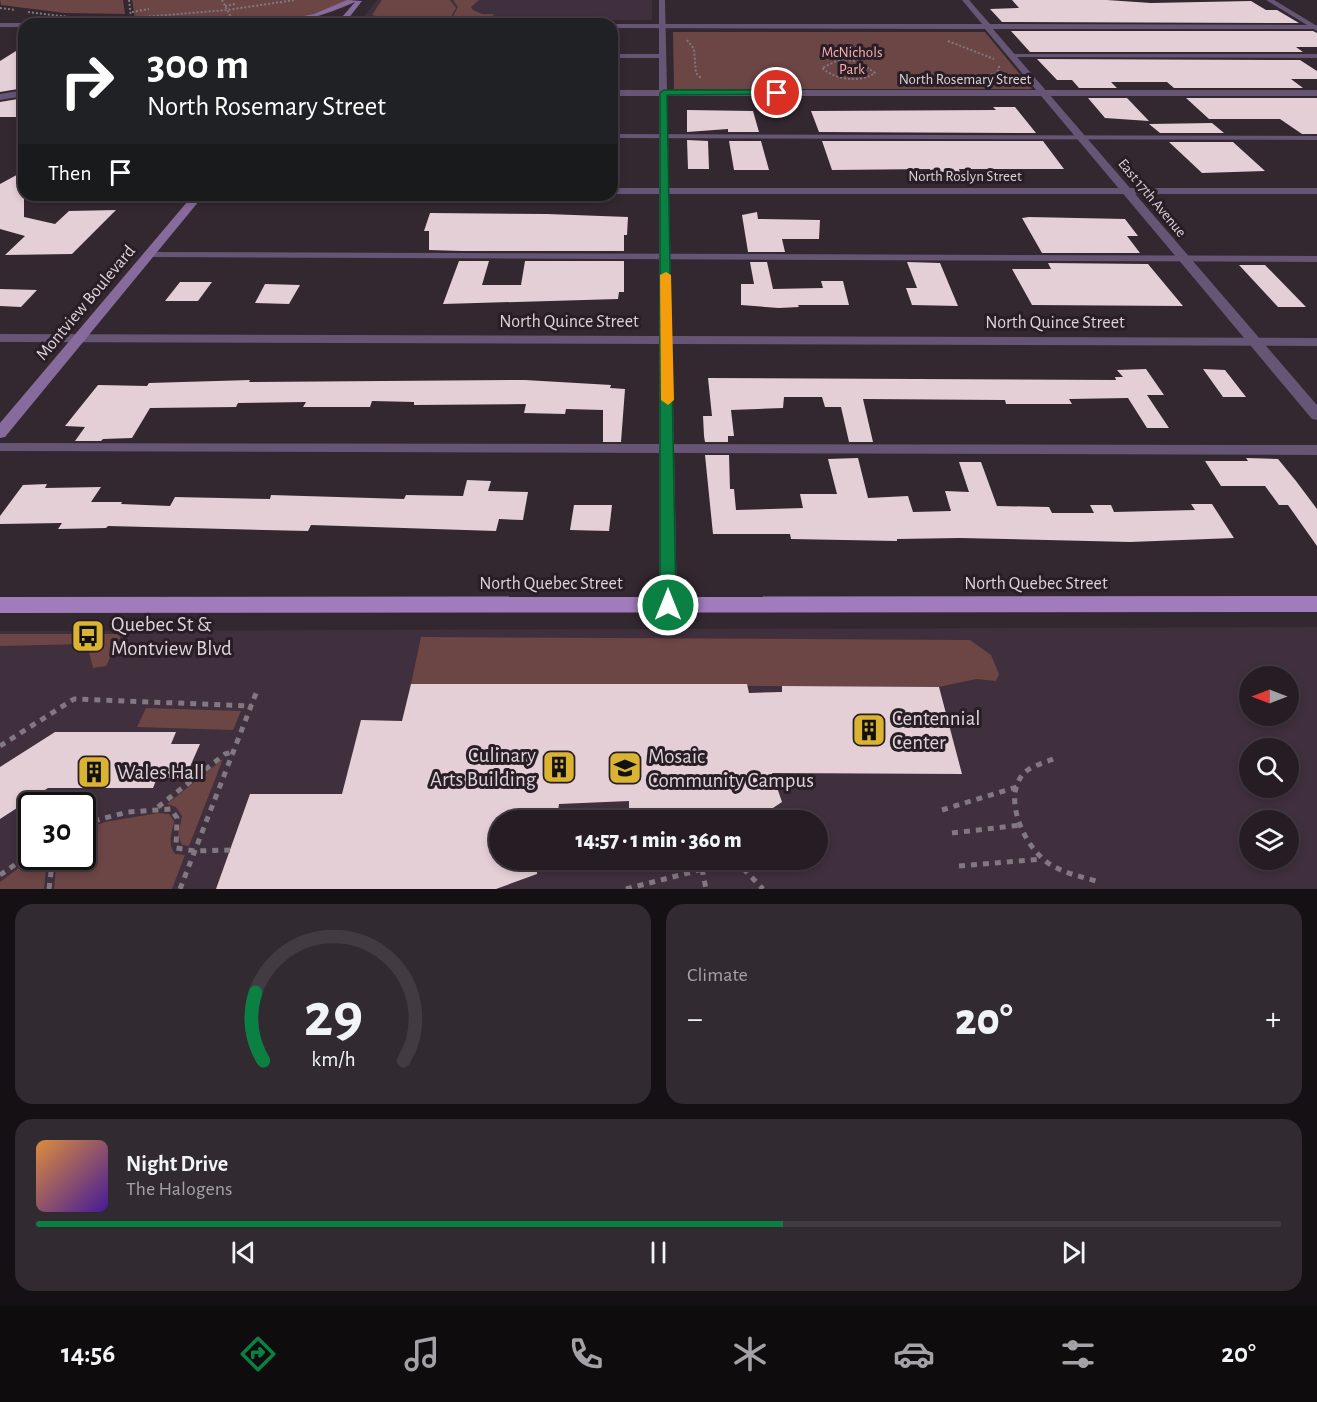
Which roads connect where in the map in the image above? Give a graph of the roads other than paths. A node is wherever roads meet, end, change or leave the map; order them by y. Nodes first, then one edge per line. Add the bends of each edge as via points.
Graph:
1 (353, 0) edge
2 (359, 0) edge
3 (662, 0) edge
4 (965, 0) edge
5 (1269, 0) edge
6 (304, 18) edge
7 (345, 18) edge
8 (0, 26) edge
9 (18, 26) edge
10 (618, 26) edge
11 (663, 26) junction
12 (988, 26) junction
13 (1316, 27) edge
14 (618, 56) edge
15 (663, 56) junction
16 (1013, 57) junction
17 (1317, 57) edge
18 (618, 93) edge
19 (664, 93) junction
20 (1044, 93) junction
21 (1317, 93) edge
22 (18, 94) edge
23 (0, 97) edge
24 (618, 136) edge
25 (664, 136) junction
26 (1081, 137) junction
27 (1317, 138) edge
28 (618, 191) edge
29 (664, 191) junction
30 (1126, 191) junction
31 (1317, 191) edge
32 (194, 201) edge
33 (149, 255) junction
34 (665, 256) junction
35 (1183, 258) junction
36 (1317, 259) edge
37 (0, 338) edge
38 (80, 339) junction
39 (667, 340) junction
40 (1254, 342) junction
41 (1317, 342) edge
42 (1317, 415) edge
43 (0, 433) edge
44 (0, 447) edge
45 (668, 447) junction
46 (1317, 450) edge
47 (1317, 604) edge
48 (0, 605) edge
49 (668, 605) junction

1 - 6 main road
2 - 7 main road
3 - 11 street
4 - 12 street, East 17th Avenue
5 - 13 street
8 - 9 street
10 - 11 street
11 - 12 street
11 - 15 street
12 - 13 street
12 - 16 street, East 17th Avenue
14 - 15 lane
15 - 19 street
16 - 17 lane
16 - 20 street, East 17th Avenue
18 - 19 street, North Rosemary Street
19 - 20 street, North Rosemary Street
19 - 25 street
20 - 21 street, North Rosemary Street
20 - 26 street, East 17th Avenue
22 - 23 street
24 - 25 lane
25 - 26 lane
25 - 29 street
26 - 27 lane
26 - 30 street, East 17th Avenue
28 - 29 street, North Roslyn Street
29 - 30 street, North Roslyn Street
29 - 34 street
30 - 31 street, North Roslyn Street
30 - 35 street, East 17th Avenue
32 - 33 main road, Montview Boulevard
33 - 34 lane
33 - 38 main road, Montview Boulevard
34 - 35 lane
34 - 39 street
35 - 36 lane
35 - 40 street, East 17th Avenue
37 - 38 street, North Quince Street
38 - 39 street, North Quince Street
38 - 43 main road, Montview Boulevard
39 - 40 street, North Quince Street
39 - 45 street
40 - 41 street, North Quince Street
40 - 42 street, East 17th Avenue
44 - 45 lane
45 - 46 lane
45 - 49 street
47 - 49 main road, North Quebec Street
48 - 49 main road, North Quebec Street

